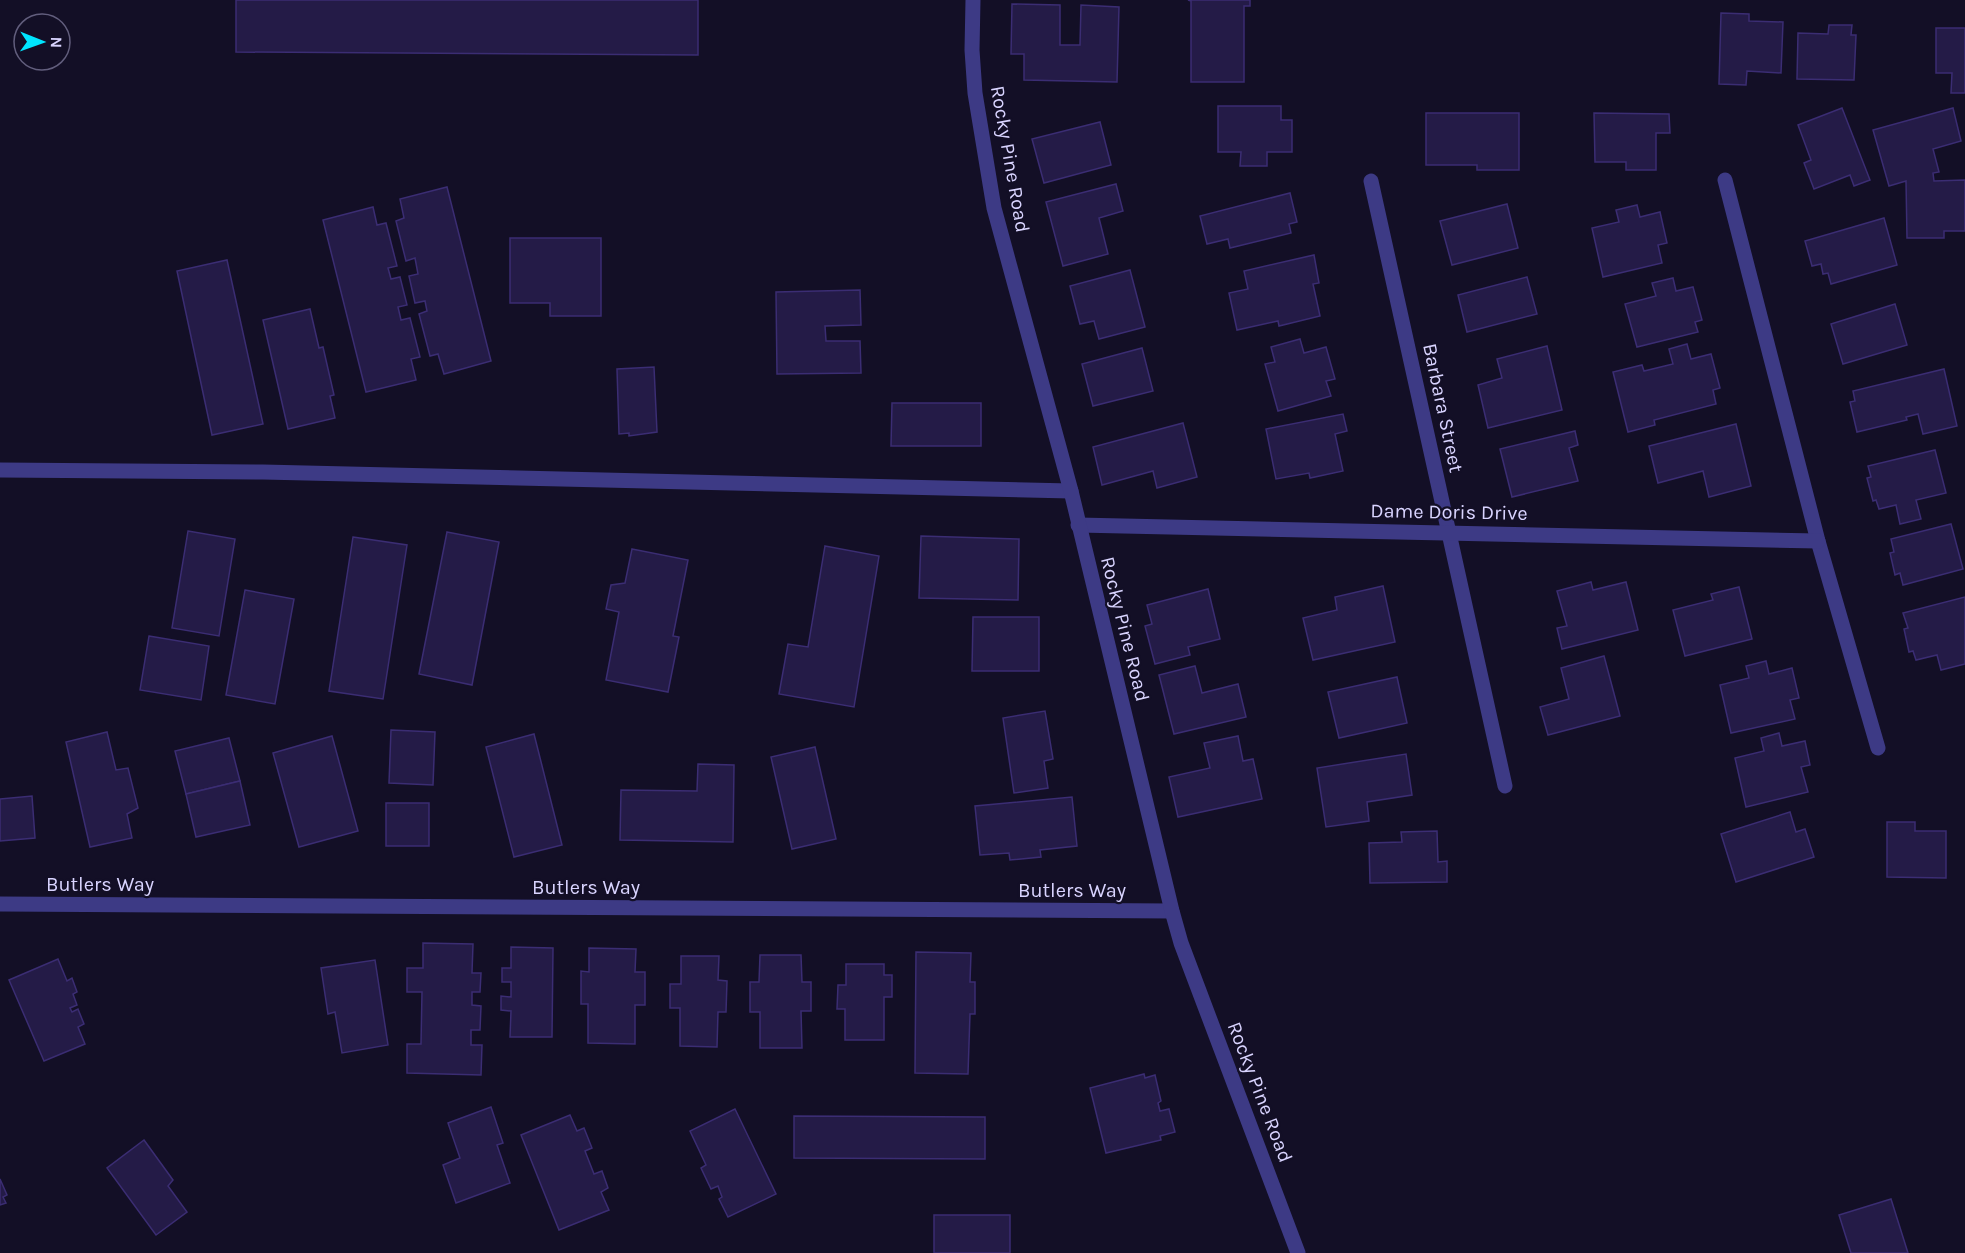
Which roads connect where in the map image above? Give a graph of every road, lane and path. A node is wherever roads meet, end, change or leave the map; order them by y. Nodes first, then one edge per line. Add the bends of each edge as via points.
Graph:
1 (973, 0) edge
2 (1725, 180) dead end
3 (1371, 181) dead end
4 (0, 470) edge
5 (1071, 491) junction
6 (1078, 525) junction
7 (1449, 533) junction
8 (1818, 540) junction
9 (1878, 748) dead end
10 (1505, 786) dead end
11 (0, 904) edge
12 (1172, 911) junction
13 (1298, 1253) edge

1 - 5 street, Rocky Pine Road via 975,93 994,208
2 - 8 street
3 - 7 street, Barbara Street
4 - 5 street via 263,472
5 - 6 street, Rocky Pine Road
6 - 7 street, Dame Doris Drive
6 - 12 street, Rocky Pine Road
7 - 8 street, Dame Doris Drive
7 - 10 street, Barbara Street
8 - 9 street
11 - 12 street, Butlers Way
12 - 13 street, Rocky Pine Road

